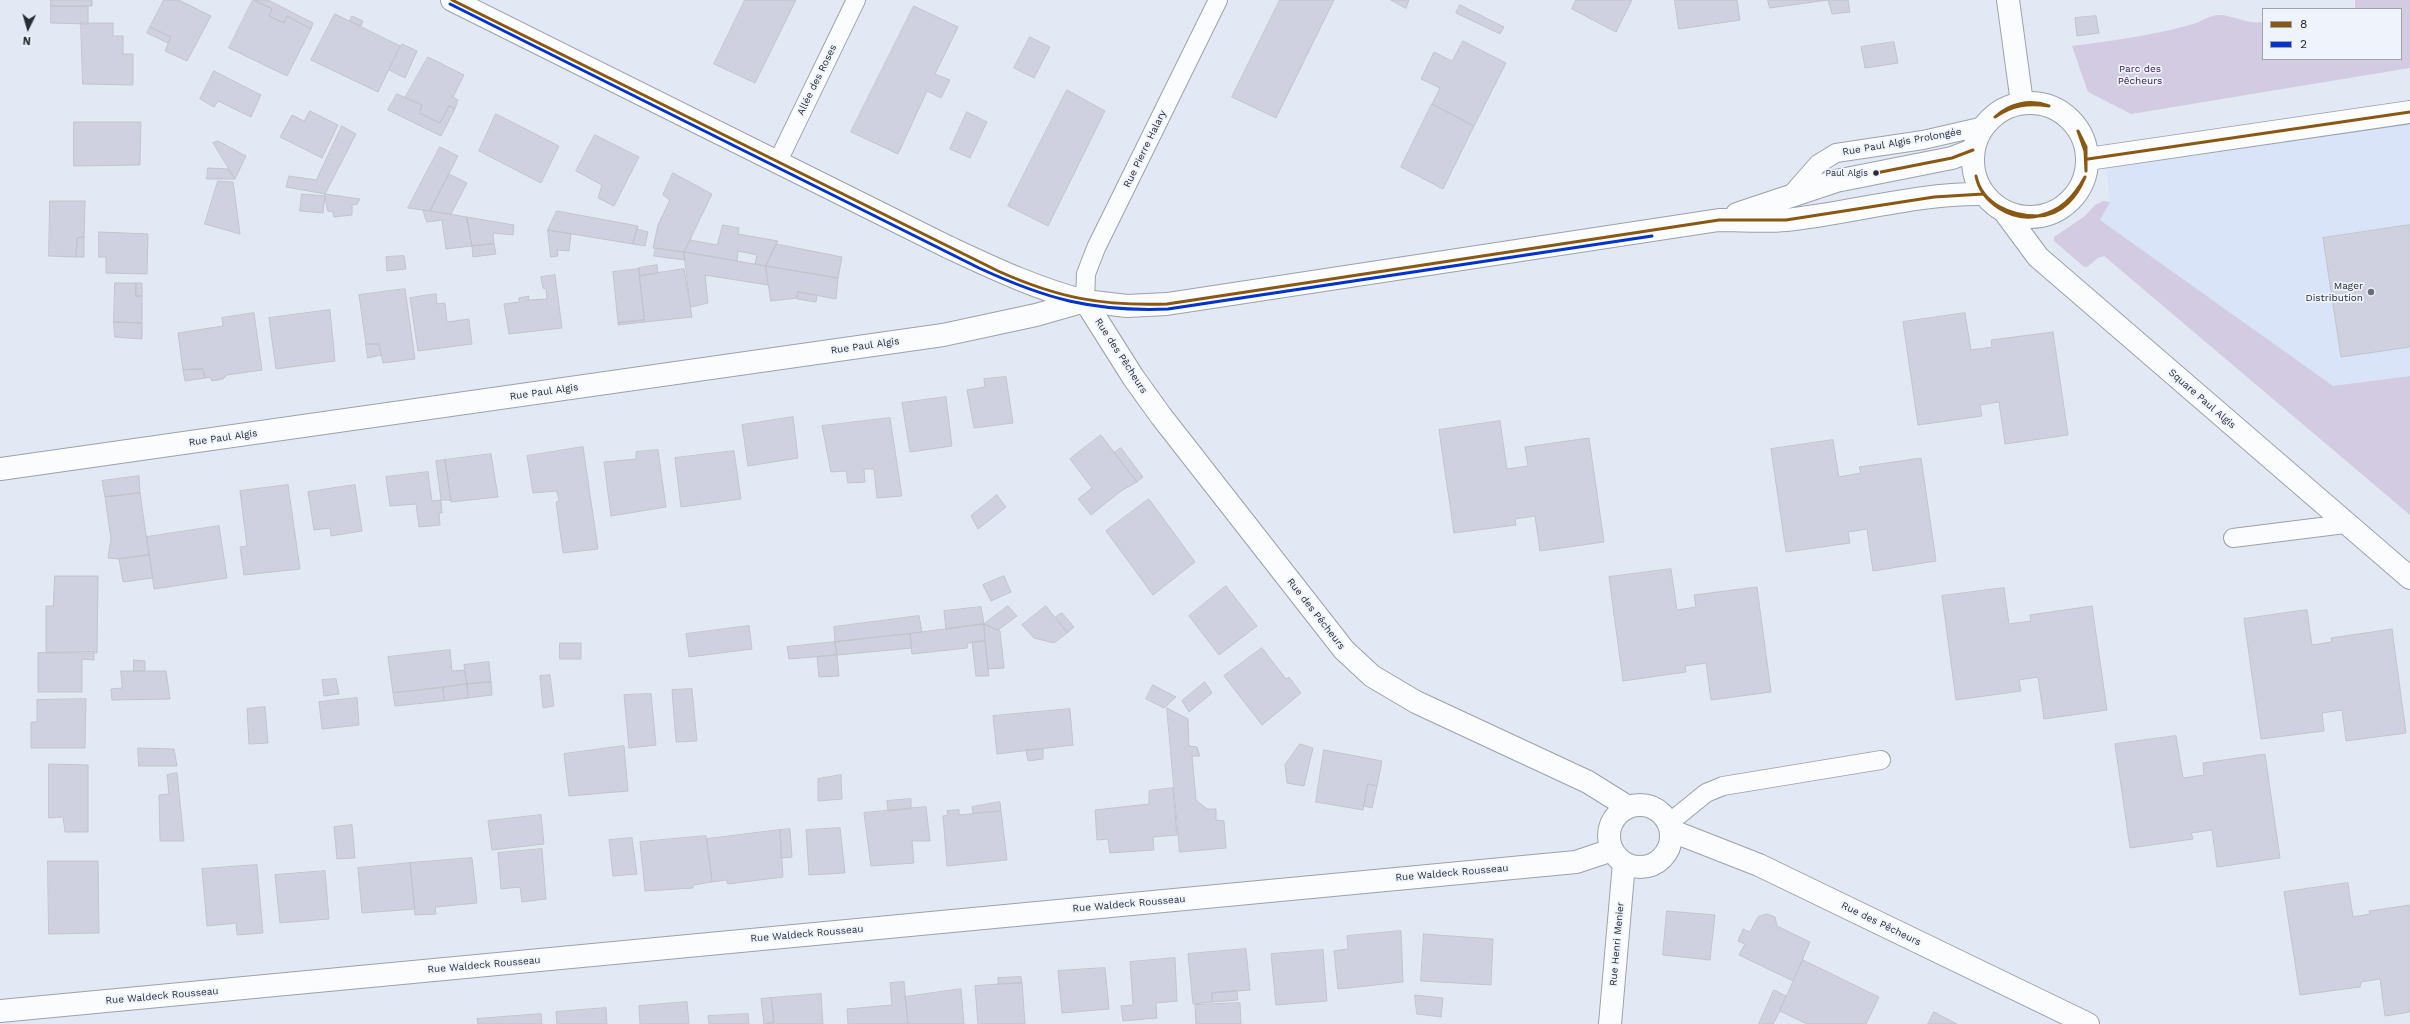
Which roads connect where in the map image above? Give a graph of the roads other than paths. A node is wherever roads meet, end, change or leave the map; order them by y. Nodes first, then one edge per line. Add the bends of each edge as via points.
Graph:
1 (856, 0) edge
2 (1218, 0) edge
3 (2008, 0) edge
4 (465, 3) edge
5 (2022, 103) junction
6 (2410, 112) edge
7 (1984, 126) junction
8 (1973, 150) junction
9 (2088, 159) junction
10 (778, 161) junction
11 (1983, 194) junction
12 (1790, 196) junction
13 (2004, 211) junction
14 (1719, 220) junction
15 (1085, 301) junction
16 (0, 469) edge
17 (2345, 524) junction
18 (2233, 538) dead end
19 (2410, 578) edge
20 (1881, 760) dead end
21 (1628, 807) junction
22 (1670, 827) junction
23 (1618, 857) junction
24 (0, 1012) edge
25 (1610, 1024) edge
26 (2088, 1024) edge

1 - 10 lane, Allée des Roses
2 - 15 lane, Rue Pierre Halary via 1096,248 1086,274
3 - 5 street
4 - 10 street
5 - 7 street, Rue Paul Algis Prolongée via 1994,115
5 - 9 street, Rue Paul Algis Prolongée via 2041,104 2059,110 2074,124 2084,140
6 - 9 street
7 - 8 street, Rue Paul Algis Prolongée
7 - 12 lane, Rue Paul Algis Prolongée via 1922,140 1836,153 1818,164
8 - 11 street, Rue Paul Algis Prolongée via 1976,180
8 - 12 street via 1952,158 1836,181
9 - 13 street, Rue Paul Algis Prolongée via 2081,188 2072,200 2060,209 2033,218
10 - 15 street via 1020,281 1051,293
11 - 13 street, Rue Paul Algis Prolongée
11 - 14 street via 1910,200 1786,220
12 - 14 street
13 - 17 street, Square Paul Algis via 2038,257
14 - 15 street via 1167,304 1127,306
15 - 16 street, Rue Paul Algis via 1036,315 943,335
15 - 21 street, Rue des Pêcheurs via 1161,416 1344,650 1372,676 1416,702 1588,782
17 - 18 lane
17 - 19 street, Square Paul Algis
20 - 22 lane via 1722,786 1706,793
21 - 22 street via 1651,807 1664,815
21 - 23 street via 1619,813 1609,831
22 - 23 street via 1668,851 1662,859 1644,868
22 - 26 street, Rue des Pêcheurs via 1759,865
23 - 24 street, Rue Waldeck Rousseau
23 - 25 street, Rue Henri Menier

